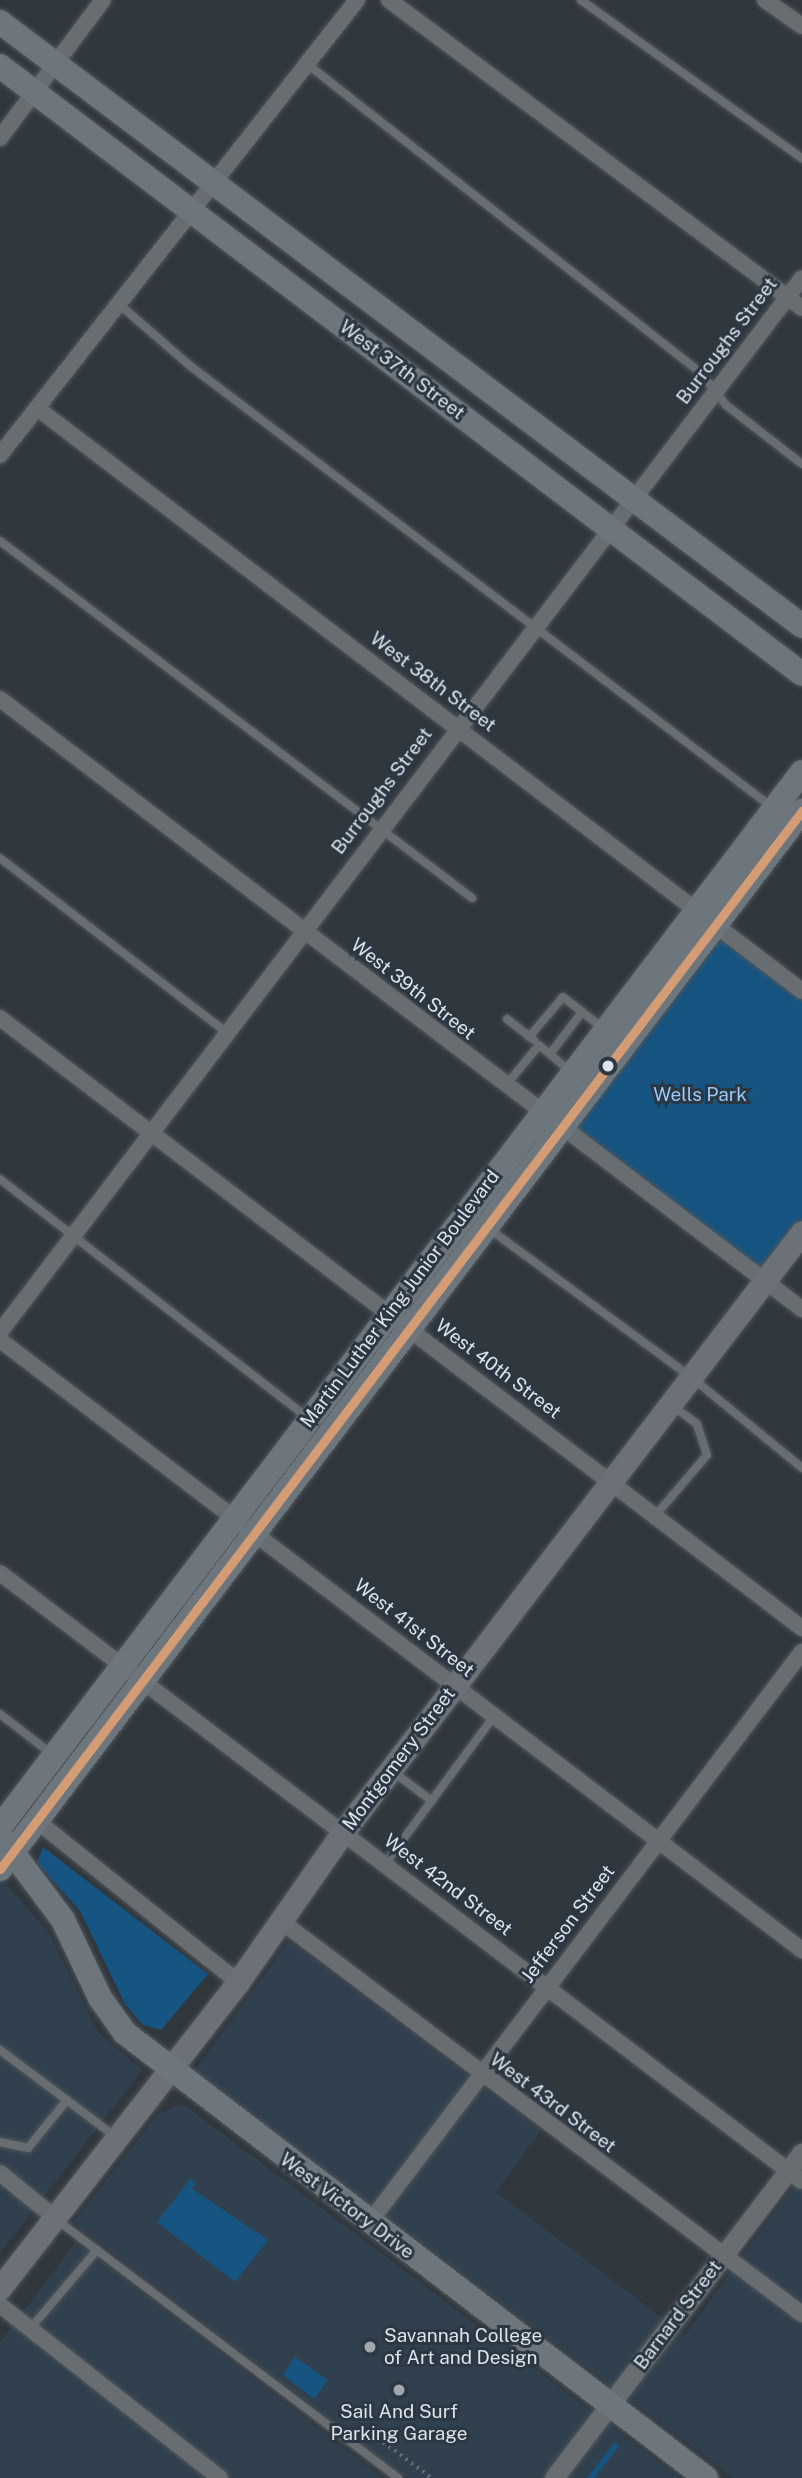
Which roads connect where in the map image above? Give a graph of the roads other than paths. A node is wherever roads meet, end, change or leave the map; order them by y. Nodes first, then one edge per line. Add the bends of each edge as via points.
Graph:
1 (103, 0) edge
2 (357, 0) edge
3 (389, 0) edge
4 (581, 0) edge
5 (765, 0) edge
6 (0, 22) edge
7 (802, 26) edge
8 (305, 62) junction
9 (55, 64) junction
10 (0, 66) edge
11 (36, 93) junction
12 (0, 138) edge
13 (802, 158) edge
14 (215, 186) junction
15 (195, 213) junction
16 (802, 278) edge
17 (787, 297) junction
18 (120, 305) junction
19 (802, 308) edge
20 (715, 391) junction
21 (37, 408) junction
22 (0, 455) edge
23 (802, 464) edge
24 (637, 499) junction
25 (612, 529) junction
26 (0, 541) edge
27 (536, 626) junction
28 (802, 626) edge
29 (802, 674) edge
30 (0, 699) edge
31 (457, 727) junction
32 (802, 772) edge
33 (793, 818) edge
34 (379, 829) junction
35 (0, 858) edge
36 (472, 898) dead end
37 (705, 918) junction
38 (303, 929) junction
39 (802, 991) edge
40 (582, 1012) junction
41 (0, 1018) edge
42 (508, 1019) dead end
43 (604, 1029) junction
44 (226, 1032) junction
45 (529, 1037) junction
46 (538, 1045) junction
47 (550, 1054) junction
48 (571, 1071) junction
49 (505, 1087) junction
50 (547, 1120) junction
51 (152, 1133) junction
52 (0, 1179) edge
53 (486, 1226) junction
54 (802, 1232) edge
55 (72, 1233) junction
56 (765, 1281) junction
57 (802, 1309) edge
58 (389, 1313) junction
59 (411, 1329) junction
60 (0, 1332) edge
61 (0, 1340) edge
62 (691, 1377) junction
63 (671, 1405) junction
64 (310, 1419) junction
65 (802, 1468) edge
66 (611, 1482) junction
67 (655, 1516) junction
68 (235, 1518) junction
69 (259, 1534) junction
70 (0, 1573) edge
71 (802, 1628) edge
72 (802, 1652) edge
73 (123, 1665) junction
74 (146, 1683) junction
75 (455, 1686) junction
76 (0, 1714) edge
77 (494, 1716) junction
78 (54, 1756) junction
79 (391, 1770) junction
80 (432, 1801) junction
81 (37, 1821) junction
82 (0, 1827) edge
83 (343, 1832) junction
84 (658, 1840) junction
85 (8, 1843) edge
86 (385, 1864) junction
87 (0, 1871) edge
88 (39, 1890) junction
89 (282, 1922) junction
90 (802, 1950) edge
91 (238, 1982) junction
92 (546, 1986) junction
93 (0, 2050) edge
94 (0, 2057) edge
95 (10, 2058) junction
96 (168, 2069) junction
97 (479, 2074) junction
98 (67, 2100) junction
99 (116, 2137) junction
100 (0, 2142) edge
101 (802, 2153) edge
102 (1, 2176) edge
103 (795, 2176) edge
104 (54, 2217) junction
105 (369, 2222) junction
106 (97, 2250) junction
107 (724, 2255) junction
108 (0, 2288) edge
109 (0, 2305) edge
110 (802, 2314) edge
111 (30, 2329) junction
112 (611, 2404) junction
113 (220, 2478) edge
114 (398, 2478) edge
115 (554, 2478) edge
116 (706, 2478) edge

1 - 9 street
2 - 8 street
3 - 17 street
4 - 13 lane
5 - 7 street
6 - 9 main road, West 37th Street
8 - 14 street
8 - 20 lane via 700,372
9 - 11 street
9 - 14 main road, West 37th Street
10 - 11 main road, West 37th Street
11 - 12 street
11 - 15 main road, West 37th Street
14 - 15 street
14 - 24 main road, West 37th Street
15 - 18 street
15 - 25 main road, West 37th Street
16 - 17 street, Burroughs Street
17 - 19 street
17 - 20 street, Burroughs Street
18 - 21 street
18 - 27 lane via 189,365
20 - 23 lane
20 - 24 street, Burroughs Street
21 - 22 street
21 - 31 street, West 38th Street
24 - 25 street, Burroughs Street
24 - 28 main road, West 37th Street
25 - 27 street, Burroughs Street
25 - 29 main road, West 37th Street
26 - 34 lane
27 - 31 street, Burroughs Street
27 - 33 lane
30 - 38 street, West 39th Street
31 - 34 street, Burroughs Street
31 - 37 street, West 38th Street
32 - 33 main road, Martin Luther King Junior Boulevard
33 - 37 main road, Martin Luther King Junior Boulevard
34 - 36 lane
34 - 38 street, Burroughs Street
35 - 44 lane
37 - 39 street, West 38th Street
37 - 43 main road, Martin Luther King Junior Boulevard
37 - 50 main road, Martin Luther King Junior Boulevard
38 - 44 street, Burroughs Street
38 - 49 street, West 39th Street
40 - 43 lane
40 - 45 lane via 563,997
40 - 47 lane
41 - 51 street, West 40th Street
42 - 45 lane
43 - 48 main road, Martin Luther King Junior Boulevard
44 - 51 street, Burroughs Street
45 - 46 lane
46 - 47 lane
46 - 49 lane
47 - 48 lane
48 - 50 main road, Martin Luther King Junior Boulevard
49 - 50 street, West 39th Street
50 - 53 main road, Martin Luther King Junior Boulevard
50 - 56 street, West 39th Street
50 - 58 main road, Martin Luther King Junior Boulevard
51 - 55 street, Burroughs Street
51 - 58 street, West 40th Street
52 - 55 lane
53 - 59 main road, Martin Luther King Junior Boulevard
53 - 62 lane
54 - 56 main road, Montgomery Street
55 - 60 street, Burroughs Street
55 - 64 lane
56 - 57 street, West 39th Street
56 - 62 main road, Montgomery Street
58 - 59 street, West 40th Street
58 - 64 main road, Martin Luther King Junior Boulevard
59 - 66 street, West 40th Street
59 - 69 main road, Martin Luther King Junior Boulevard
61 - 68 street, West 41st Street
62 - 63 main road, Montgomery Street
62 - 65 lane
63 - 66 main road, Montgomery Street
63 - 67 lane via 696,1424 707,1455
64 - 68 main road, Martin Luther King Junior Boulevard
66 - 67 street, West 40th Street
66 - 75 main road, Montgomery Street
67 - 71 street, West 40th Street
68 - 69 street, West 41st Street
68 - 73 main road, Martin Luther King Junior Boulevard
69 - 74 main road, Martin Luther King Junior Boulevard
69 - 75 street, West 41st Street
70 - 73 street, West 42nd Street
72 - 84 street, Jefferson Street
73 - 74 street, West 42nd Street
73 - 78 main road, Martin Luther King Junior Boulevard
74 - 81 main road, Martin Luther King Junior Boulevard
74 - 83 street, West 42nd Street
75 - 77 street, West 41st Street
75 - 79 main road, Montgomery Street
76 - 78 lane
77 - 80 lane
77 - 84 street, West 41st Street
78 - 82 main road, Martin Luther King Junior Boulevard
79 - 80 lane
79 - 83 main road, Montgomery Street
80 - 86 lane
81 - 85 main road, Martin Luther King Junior Boulevard
81 - 91 street
83 - 86 street, West 42nd Street
83 - 89 main road, Montgomery Street
84 - 90 street, West 41st Street
84 - 92 street, Jefferson Street
85 - 87 main road, Martin Luther King Junior Boulevard
85 - 88 main road, West Victory Drive
86 - 92 street, West 42nd Street
87 - 88 main road, West Victory Drive
88 - 96 main road, West Victory Drive via 70,1933 108,2013
89 - 91 main road, Montgomery Street
89 - 97 street, West 43rd Street
91 - 96 main road, Montgomery Street
92 - 97 street, Jefferson Street
92 - 103 street, West 42nd Street
93 - 95 lane
94 - 95 lane
95 - 98 lane
96 - 99 main road, Montgomery Street
96 - 105 main road, West Victory Drive
97 - 105 street, Jefferson Street
97 - 107 street, West 43rd Street
98 - 99 lane
98 - 100 lane via 28,2148
99 - 104 main road, Montgomery Street
101 - 103 street, Barnard Street
102 - 104 street
103 - 107 street, Barnard Street
104 - 106 lane
104 - 108 main road, Montgomery Street
105 - 112 main road, West Victory Drive
106 - 111 lane
106 - 114 lane
107 - 110 street, West 43rd Street
107 - 112 street, Barnard Street
109 - 111 street
111 - 113 street
112 - 115 street, Barnard Street
112 - 116 main road, West Victory Drive

